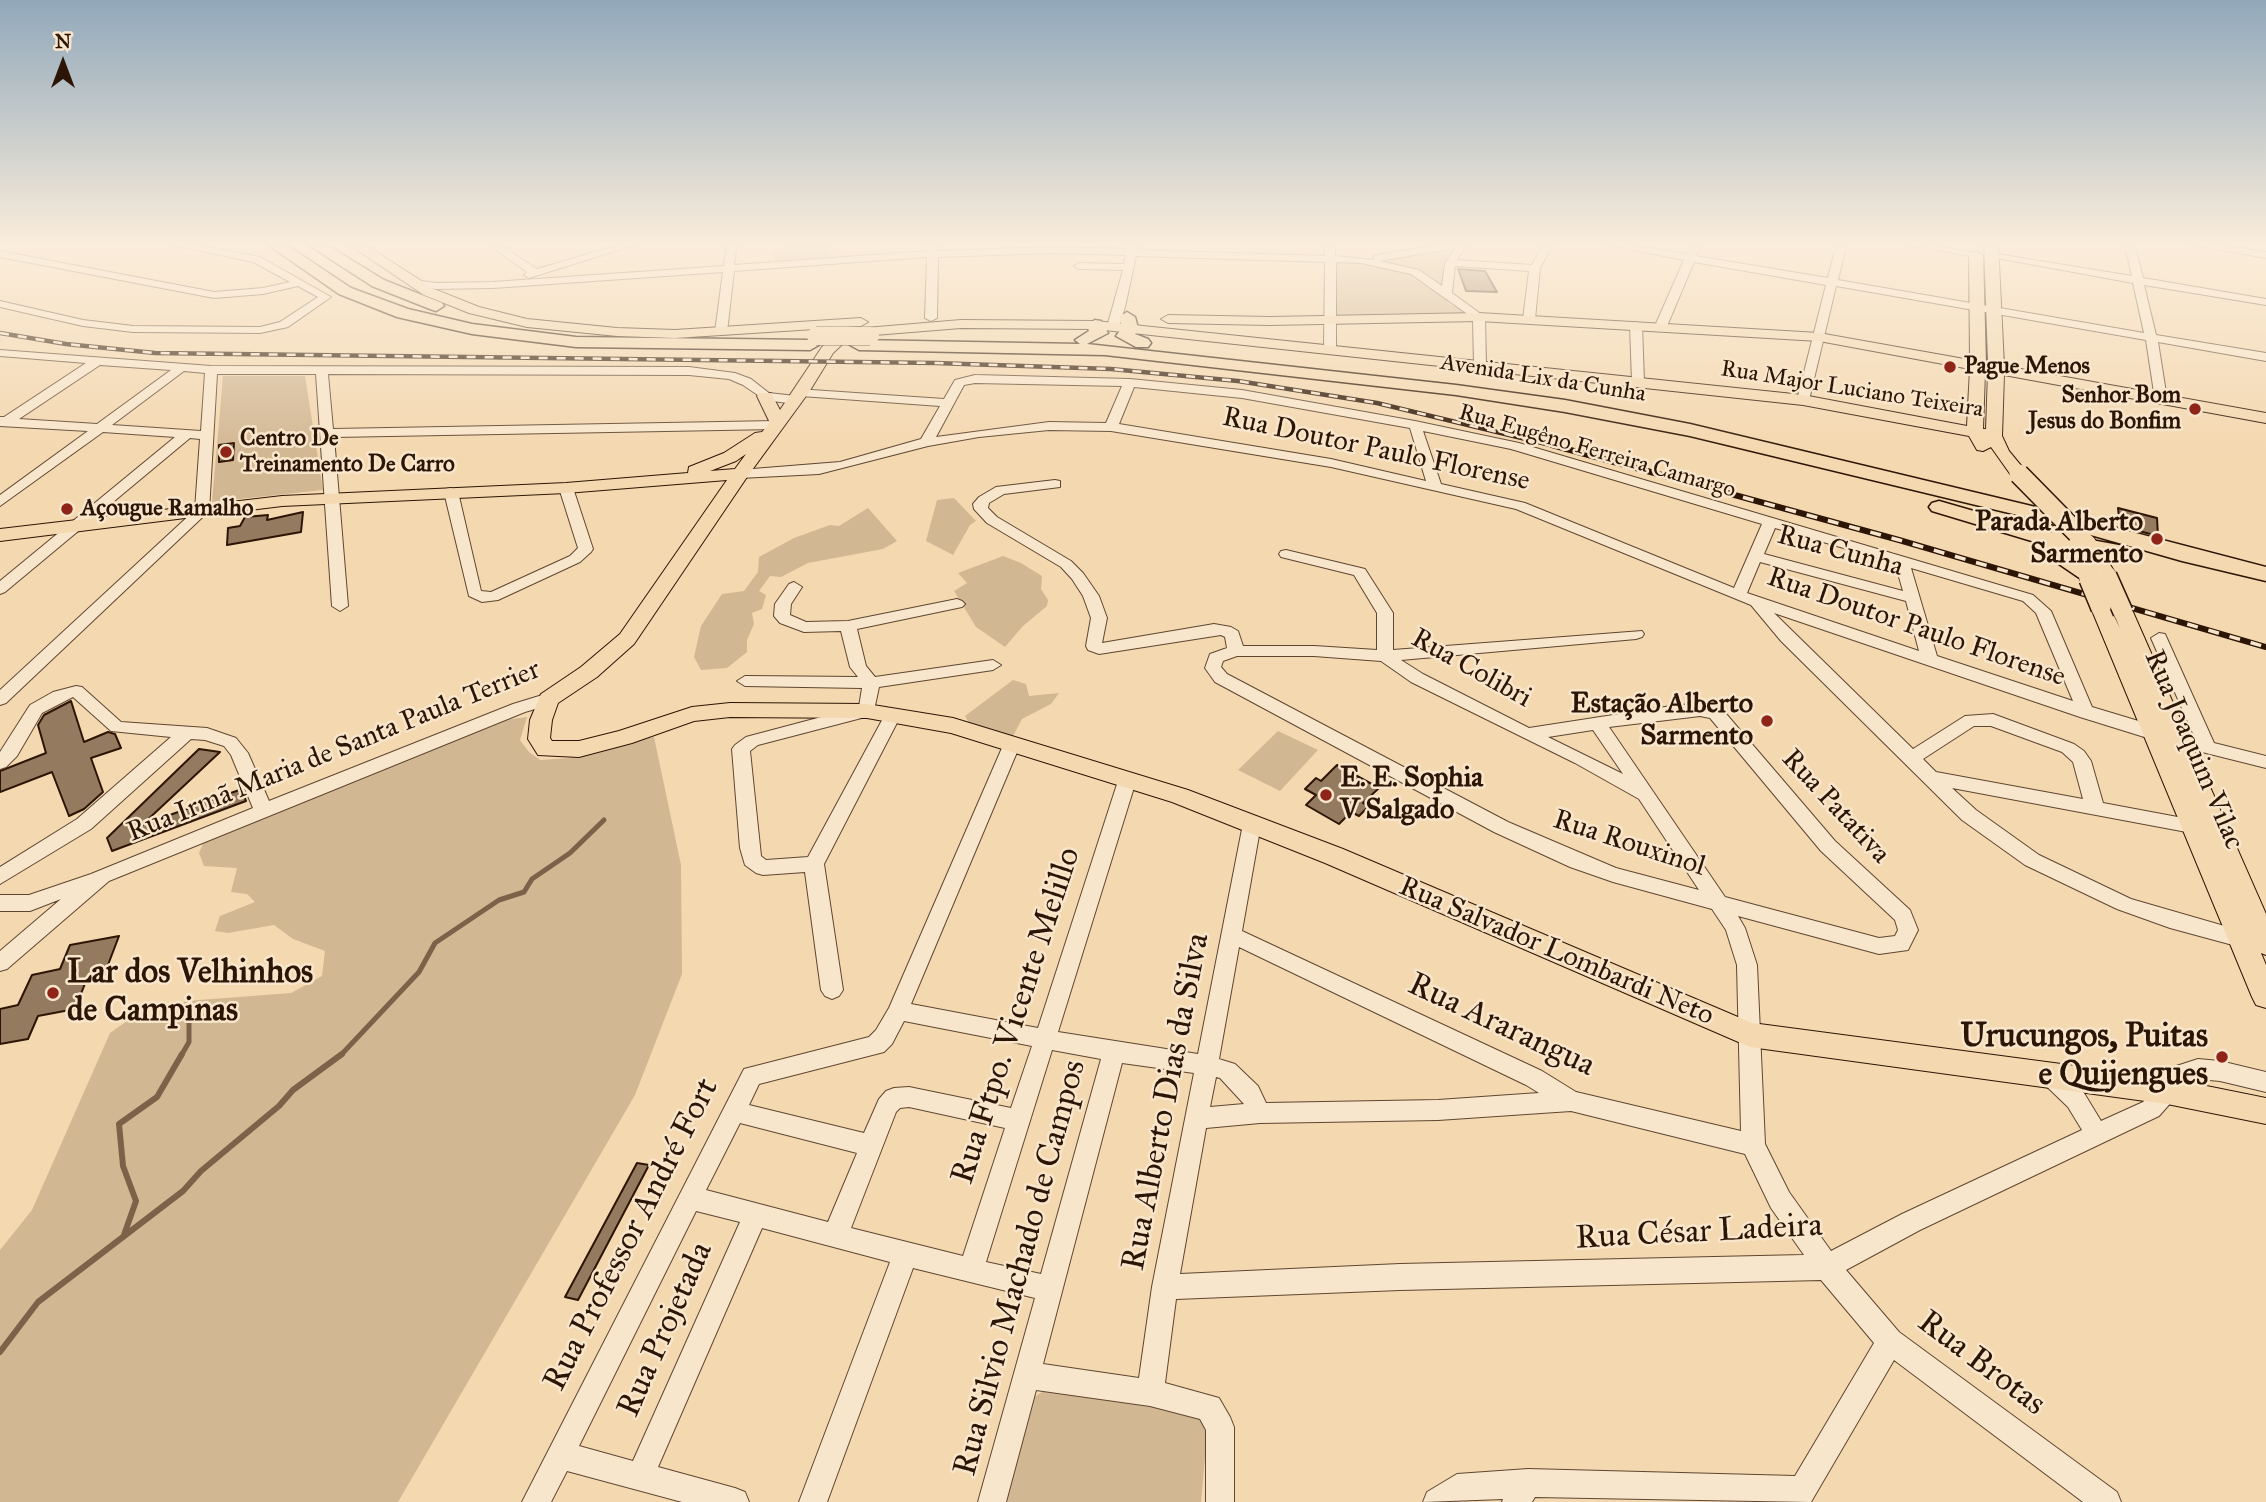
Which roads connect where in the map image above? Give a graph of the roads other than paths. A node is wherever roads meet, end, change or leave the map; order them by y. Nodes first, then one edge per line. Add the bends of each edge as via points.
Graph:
1 (35, 312) edge
2 (305, 312) edge
3 (401, 312) edge
4 (457, 312) edge
5 (488, 312) edge
6 (723, 312) edge
7 (931, 312) edge
8 (1127, 312) edge
9 (1332, 312) edge
10 (1471, 312) edge
11 (1530, 312) edge
12 (1667, 312) edge
13 (1825, 312) edge
14 (1977, 312) edge
15 (1994, 312) edge
16 (2011, 312) edge
17 (2145, 312) edge
18 (982, 316) junction
19 (1479, 317) junction
20 (931, 318) junction
21 (1529, 319) junction
22 (1332, 320) junction
23 (527, 323) junction
24 (1636, 325) junction
25 (1126, 326) junction
26 (1661, 326) junction
27 (908, 327) junction
28 (721, 332) junction
29 (1089, 332) junction
30 (675, 334) junction
31 (611, 336) junction
32 (841, 336) joint
33 (631, 337) junction
34 (1819, 337) junction
35 (2151, 337) junction
36 (813, 340) junction
37 (864, 341) junction
38 (1330, 350) junction
39 (0, 353) edge
40 (2266, 357) edge
41 (94, 363) junction
42 (1480, 365) junction
43 (1978, 366) junction
44 (180, 369) junction
45 (1996, 369) junction
46 (212, 370) junction
47 (322, 370) junction
48 (1639, 382) junction
49 (1130, 383) junction
50 (765, 396) junction
51 (798, 396) junction
52 (1803, 400) junction
53 (2161, 400) junction
54 (948, 403) junction
55 (2266, 418) edge
56 (2, 423) edge
57 (1415, 425) junction
58 (776, 426) junction
59 (1111, 427) junction
60 (96, 430) junction
61 (326, 433) junction
62 (1975, 433) junction
63 (187, 434) junction
64 (207, 435) junction
65 (1994, 436) junction
66 (926, 442) junction
67 (1754, 447) junction
68 (740, 474) junction
69 (2011, 474) junction
70 (646, 482) junction
71 (1055, 484) dead end
72 (1434, 484) junction
73 (566, 488) junction
74 (451, 492) junction
75 (330, 498) junction
76 (726, 498) junction
77 (0, 502) edge
78 (202, 512) junction
79 (1981, 520) junction
80 (1770, 523) junction
81 (78, 525) junction
82 (0, 535) edge
83 (2074, 538) junction
84 (1286, 554) dead end
85 (1754, 556) junction
86 (2266, 558) edge
87 (1902, 562) junction
88 (2266, 574) edge
89 (2094, 576) junction
90 (2266, 581) edge
91 (794, 587) dead end
92 (0, 589) edge
93 (1738, 595) junction
94 (1911, 598) junction
95 (1756, 602) junction
96 (957, 604) dead end
97 (340, 606) dead end
98 (1819, 622) junction
99 (848, 626) junction
100 (1636, 634) dead end
101 (1787, 637) junction
102 (2159, 638) dead end
103 (1236, 651) junction
104 (1385, 656) junction
105 (1216, 658) joint
106 (1930, 660) junction
107 (993, 665) dead end
108 (745, 681) dead end
109 (871, 683) junction
110 (0, 699) edge
111 (549, 699) junction
112 (867, 711) junction
113 (2086, 713) junction
114 (893, 715) junction
115 (1597, 722) junction
116 (187, 733) junction
117 (1527, 734) junction
118 (2165, 736) junction
119 (1011, 744) junction
120 (2207, 746) junction
121 (1912, 758) junction
122 (2266, 762) edge
123 (0, 763) edge
124 (1930, 777) junction
125 (1127, 781) junction
126 (1642, 793) junction
127 (2095, 808) junction
128 (264, 811) junction
129 (1252, 824) junction
130 (2192, 826) junction
131 (814, 864) junction
132 (102, 876) junction
133 (0, 877) edge
134 (1721, 903) junction
135 (0, 904) edge
136 (1232, 935) junction
137 (1906, 937) joint
138 (2241, 940) junction
139 (2266, 945) edge
140 (0, 963) edge
141 (832, 990) dead end
142 (2266, 998) edge
143 (898, 1011) junction
144 (1750, 1035) junction
145 (1043, 1038) junction
146 (1114, 1052) junction
147 (1208, 1066) junction
148 (2050, 1074) junction
149 (2266, 1082) edge
150 (2166, 1091) junction
151 (1571, 1101) junction
152 (2266, 1111) edge
153 (736, 1112) junction
154 (1260, 1113) junction
155 (1197, 1118) junction
156 (1018, 1120) junction
157 (2097, 1135) junction
158 (1753, 1145) junction
159 (872, 1146) junction
160 (691, 1198) junction
161 (756, 1213) junction
162 (835, 1236) junction
163 (906, 1254) junction
164 (1826, 1267) junction
165 (971, 1271) junction
166 (1166, 1287) junction
167 (1051, 1289) junction
168 (1890, 1341) junction
169 (1028, 1375) junction
170 (1150, 1393) junction
171 (559, 1455) junction
172 (641, 1475) junction
173 (1522, 1492) edge
174 (1724, 1494) edge
175 (1799, 1496) edge
176 (537, 1502) edge
177 (735, 1502) edge
178 (813, 1502) edge
179 (992, 1502) edge
180 (1220, 1502) edge
181 (1437, 1502) edge
182 (2107, 1502) edge

1 - 2 street via 133,329 260,330 285,325
3 - 36 highway, Avenida Lix da Cunha via 472,329 576,342
4 - 31 highway, Avenida Lix da Cunha via 526,328
5 - 23 main road
6 - 28 street
7 - 20 street
8 - 25 street
9 - 22 street
10 - 19 street
11 - 21 street
12 - 26 street
13 - 34 street
14 - 43 main road
15 - 45 main road
16 - 35 street
17 - 35 street
18 - 20 main road
18 - 25 main road
18 - 27 main road, Rua Major Luciano Teixeira
19 - 21 main road
19 - 22 main road
19 - 42 street
20 - 28 main road
21 - 24 main road
22 - 25 main road
22 - 38 street
23 - 30 main road
23 - 31 highway
24 - 26 main road
24 - 48 street
25 - 29 highway, Avenida Lix da Cunha
25 - 29 main road, Rua Major Luciano Teixeira
25 - 38 main road, Rua Major Luciano Teixeira
25 - 86 highway, Avenida Lix da Cunha via 1583,400
26 - 34 main road
27 - 29 main road, Rua Major Luciano Teixeira via 1013,323
27 - 32 main road, Rua Major Luciano Teixeira
28 - 30 main road
29 - 37 highway, Avenida Lix da Cunha
30 - 33 highway
31 - 33 highway, Avenida Lix da Cunha
32 - 51 main road, Rua Irmã Maria de Santa Paula Terrier
33 - 36 highway, Avenida Lix da Cunha
34 - 43 main road
34 - 52 street
35 - 40 street
35 - 53 street
36 - 37 highway, Avenida Lix da Cunha
37 - 67 highway, Avenida Lix da Cunha via 1140,354 1512,398 1628,416
38 - 42 main road, Rua Major Luciano Teixeira
39 - 41 street
41 - 44 street
41 - 56 street
42 - 48 main road, Rua Major Luciano Teixeira
43 - 45 main road
43 - 62 main road
44 - 46 street
44 - 60 street
45 - 53 main road
45 - 65 main road
46 - 47 street
46 - 64 street
47 - 50 street via 690,371 739,378
47 - 61 street
48 - 52 main road, Rua Major Luciano Teixeira
49 - 54 street, Rua Eugêno Ferreira Camargo via 975,379 959,383
49 - 57 street, Rua Eugêno Ferreira Camargo via 1285,400
49 - 59 street
50 - 51 street
50 - 58 main road
51 - 54 street
51 - 58 main road, Rua Irmã Maria de Santa Paula Terrier
52 - 62 main road, Rua Major Luciano Teixeira
53 - 55 main road
54 - 66 street
56 - 60 street
57 - 72 street
57 - 80 street, Rua Eugêno Ferreira Camargo via 1546,455
58 - 61 street
58 - 68 main road, Rua Irmã Maria de Santa Paula Terrier
58 - 70 main road via 713,465
59 - 66 street, Rua Doutor Paulo Florense via 1013,429
59 - 72 street, Rua Doutor Paulo Florense via 1206,440
60 - 63 street
60 - 77 street
61 - 75 street
62 - 65 main road, Rua Major Luciano Teixeira
62 - 69 main road, Rua Joaquim Vilac
63 - 64 street
63 - 81 street
64 - 78 street
65 - 69 main road
66 - 68 street, Rua Doutor Paulo Florense via 842,466
67 - 79 highway
67 - 88 highway, Avenida Lix da Cunha via 2045,515
68 - 70 main road
68 - 76 main road, Rua Irmã Maria de Santa Paula Terrier
69 - 83 main road, Rua Joaquim Vilac, bridge
70 - 73 main road
70 - 76 main road via 715,483 723,486
71 - 103 street via 1001,490 984,500 981,509 1078,576 1099,618 1094,646 1099,649 1214,629 1231,635
72 - 93 street, Rua Doutor Paulo Florense via 1532,510
73 - 74 main road
73 - 74 street via 586,549 575,559 493,597 474,593
74 - 75 main road
75 - 78 main road
75 - 97 street
76 - 111 main road, Rua Irmã Maria de Santa Paula Terrier via 626,639
78 - 81 main road
78 - 110 street
79 - 83 highway
79 - 89 highway via 2045,544
80 - 85 street
80 - 87 street, Rua Eugêno Ferreira Camargo
81 - 82 main road
81 - 92 street
83 - 89 main road, Rua Joaquim Vilac
83 - 90 highway
84 - 104 street via 1360,572 1385,613
85 - 93 street
85 - 94 street, Rua Cunha
87 - 94 street
87 - 113 street, Rua Eugêno Ferreira Camargo via 2028,598 2037,605
89 - 118 main road, Rua Joaquim Vilac, bridge
91 - 99 street via 783,604 786,620 804,626
93 - 95 street, Rua Doutor Paulo Florense
94 - 106 street
95 - 98 street, Rua Doutor Paulo Florense
95 - 101 street
96 - 99 street
98 - 101 street via 1787,624
98 - 106 street, Rua Doutor Paulo Florense
99 - 109 street via 858,667
100 - 104 street
101 - 121 street
102 - 120 street
103 - 104 street, Rua Colibri
103 - 105 street, Rua Colibri
104 - 117 street, Rua Colibri via 1410,674
105 - 134 street, Rua Rouxinol via 1213,668 1221,678 1534,843 1613,875
106 - 113 street, Rua Doutor Paulo Florense
107 - 109 street
108 - 109 street
109 - 112 street
111 - 112 main road, Rua Salvador Lombardi Neto via 539,739 547,749 559,751 624,738 692,714 769,709
111 - 128 street, Rua Irmã Maria de Santa Paula Terrier
112 - 114 main road, Rua Salvador Lombardi Neto
112 - 131 street, Rua Salvador Lombardi Neto via 752,741 741,749 752,860 763,868
113 - 118 street, Rua Doutor Paulo Florense
114 - 119 main road, Rua Salvador Lombardi Neto via 953,726
114 - 131 street
115 - 117 street
115 - 126 street
115 - 137 street, Rua Patativa via 1692,710 1717,714 1828,846 1903,916
116 - 123 street via 117,727 80,693 68,692 36,709
116 - 128 street via 230,742
116 - 133 street via 84,824
117 - 126 street, Rua Colibri
118 - 120 street, Rua Doutor Paulo Florense
118 - 130 main road, Rua Joaquim Vilac
118 - 139 main road, Rua Joaquim Vilac
119 - 125 main road, Rua Salvador Lombardi Neto
119 - 143 street
120 - 122 street, Rua Doutor Paulo Florense
121 - 124 street
121 - 127 street via 1971,720 1993,720 2077,755
124 - 127 street
124 - 138 street via 1994,835 2073,882 2170,920
125 - 129 main road, Rua Salvador Lombardi Neto
125 - 145 street, Rua Ftpo. Vicente Melillo
126 - 134 street
127 - 130 street
128 - 132 street, Rua Irmã Maria de Santa Paula Terrier
129 - 136 street, Rua Alberto Dias da Silva
129 - 144 main road, Rua Salvador Lombardi Neto
130 - 138 main road, Rua Joaquim Vilac
131 - 141 street
132 - 135 street via 30,903
132 - 140 street, Rua Irmã Maria de Santa Paula Terrier
134 - 137 street, Rua Rouxinol via 1879,946 1901,944
134 - 144 street via 1747,965
136 - 147 street, Rua Alberto Dias da Silva
136 - 151 street, Rua Ararangua via 1534,1078
138 - 139 street
138 - 142 main road, Rua Joaquim Vilac
143 - 145 street
143 - 153 street, Rua Professor André Fort via 876,1045 752,1076
144 - 148 main road, Rua Salvador Lombardi Neto
144 - 158 street
145 - 146 street
145 - 156 street, Rua Ftpo. Vicente Melillo
146 - 147 street
146 - 167 street, Rua Silvio Machado de Campos
147 - 154 street via 1227,1071 1250,1093
147 - 155 street, Rua Alberto Dias da Silva
148 - 150 main road, Rua Salvador Lombardi Neto
148 - 157 street via 2081,1106
149 - 150 street, Rua César Ladeira via 2198,1069 2172,1077
150 - 152 main road, Rua Salvador Lombardi Neto
150 - 157 street, Rua César Ladeira via 2151,1109
151 - 154 street via 1438,1110
151 - 158 street, Rua Ararangua
153 - 159 street
153 - 160 street, Rua Professor André Fort
154 - 155 street
155 - 166 street, Rua Alberto Dias da Silva
156 - 159 street via 909,1097 894,1098
156 - 165 street, Rua Ftpo. Vicente Melillo
157 - 164 street, Rua César Ladeira
158 - 164 street via 1773,1190
159 - 162 street
160 - 161 street
160 - 171 street, Rua Professor André Fort
161 - 162 street
161 - 172 street, Rua Projetada
162 - 163 street
163 - 165 street
163 - 178 street
164 - 166 street, Rua César Ladeira
164 - 168 street, Rua Brotas
165 - 167 street
166 - 170 street, Rua Alberto Dias da Silva
167 - 169 street, Rua Silvio Machado de Campos
168 - 175 street
168 - 182 street, Rua Brotas
169 - 170 street
169 - 179 street, Rua Silvio Machado de Campos
170 - 180 street via 1209,1408 1220,1427
171 - 172 street
171 - 176 street, Rua Professor André Fort
172 - 177 street
173 - 174 street
173 - 181 street via 1457,1488
174 - 175 street

